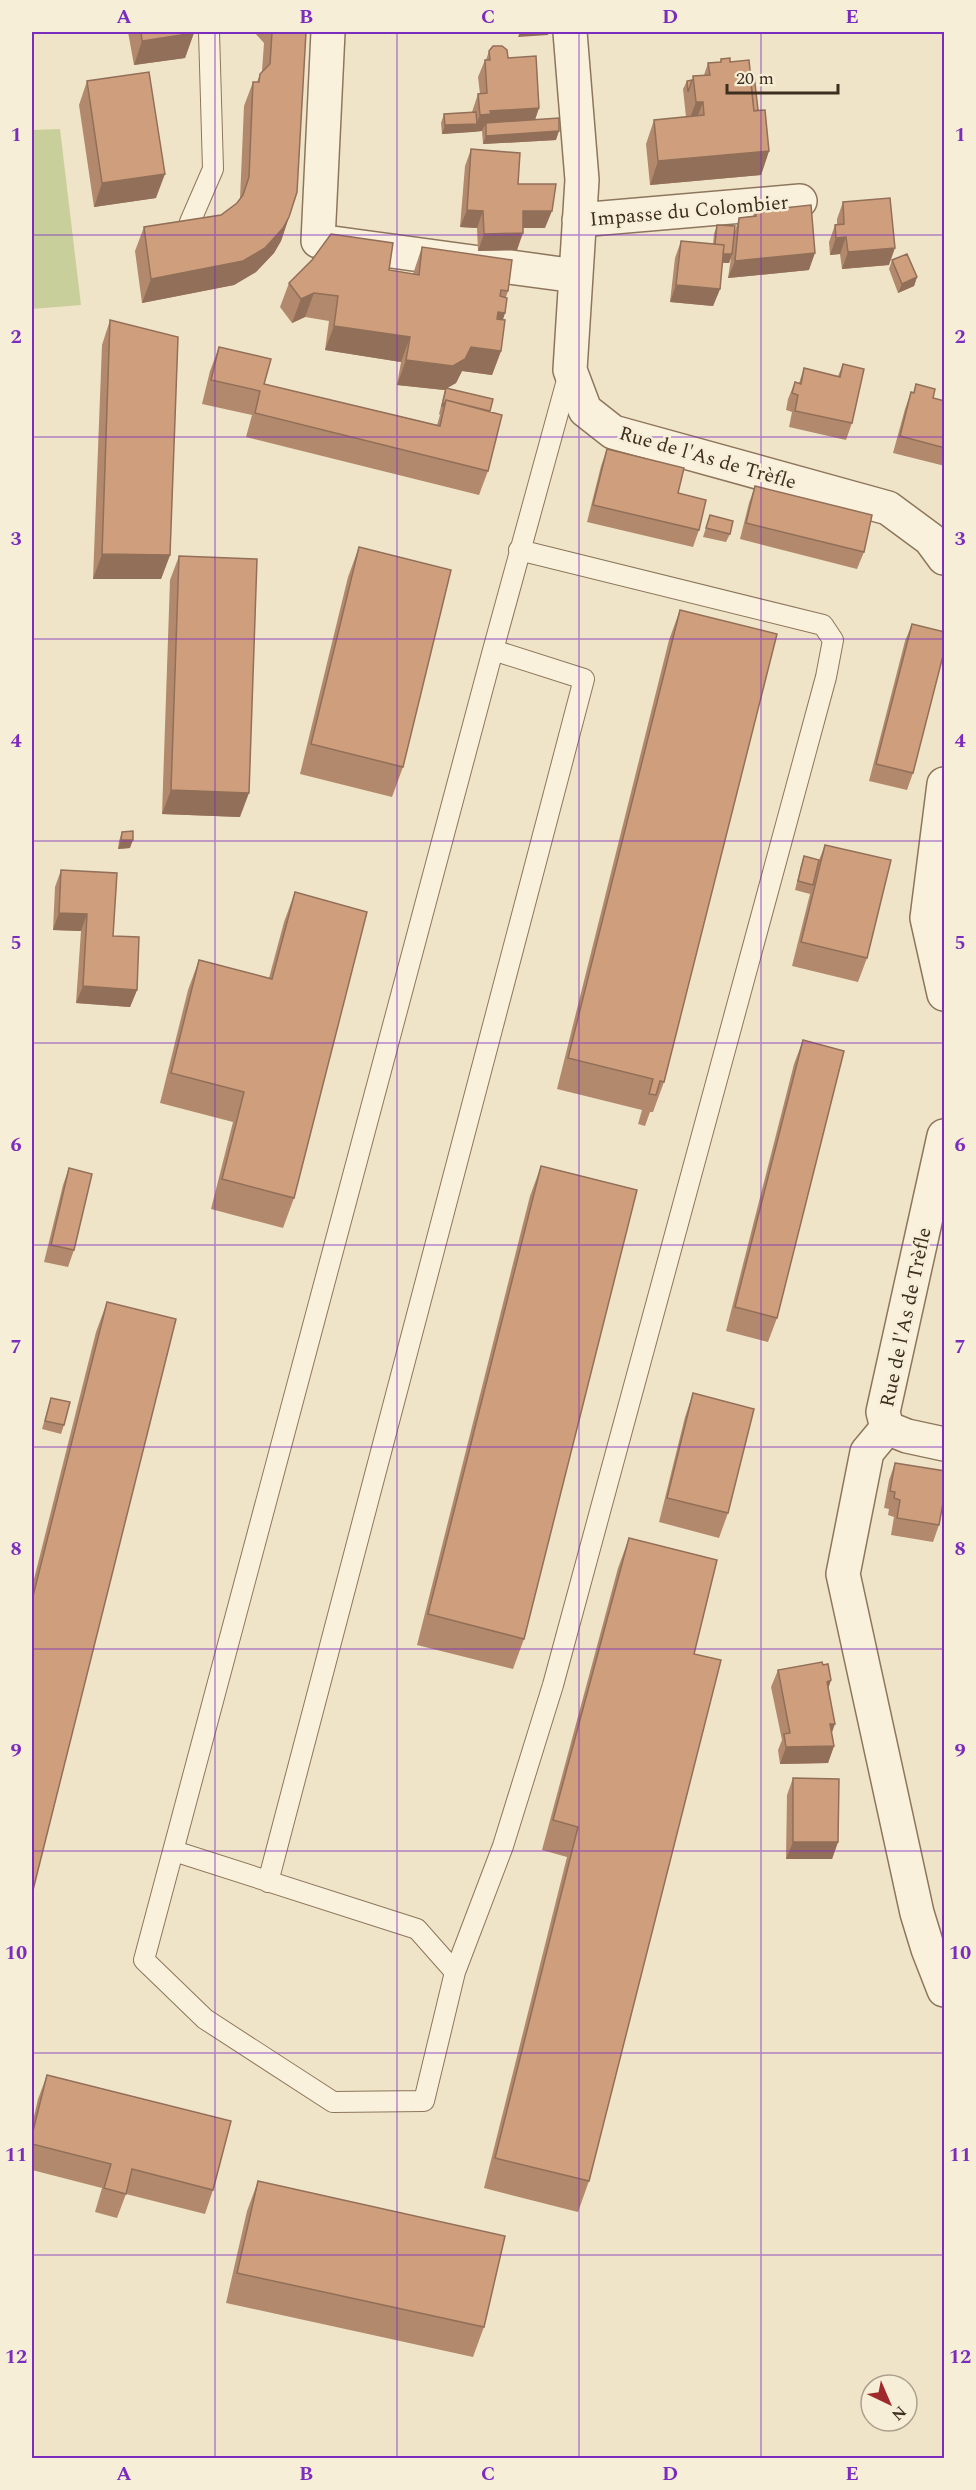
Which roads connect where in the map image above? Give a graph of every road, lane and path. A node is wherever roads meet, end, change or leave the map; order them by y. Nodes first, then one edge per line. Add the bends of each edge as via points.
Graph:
1 (210, 32) edge
2 (328, 32) edge
3 (570, 32) edge
4 (800, 201) dead end
5 (579, 219) junction
6 (190, 222) edge
7 (576, 276) junction
8 (570, 370) junction
9 (519, 550) junction
10 (945, 558) edge
11 (493, 650) junction
12 (945, 784) edge
13 (945, 993) edge
14 (945, 1136) edge
15 (887, 1428) junction
16 (945, 1443) edge
17 (174, 1851) junction
18 (268, 1882) junction
19 (455, 1972) junction
20 (945, 1989) edge

1 - 6 lane via 213,169
2 - 7 street via 318,241
3 - 5 street, Rue de l'As de Trèfle via 582,180
4 - 5 street, Impasse du Colombier
5 - 7 street, Rue de l'As de Trèfle
7 - 8 street, Rue de l'As de Trèfle
8 - 9 lane
8 - 10 street, Rue de l'As de Trèfle via 585,410 613,432 888,508 930,539
9 - 11 lane
9 - 19 lane via 823,625 833,640 553,1685 503,1846
11 - 17 lane
11 - 18 lane via 584,679
12 - 13 street via 927,918
14 - 15 street, Rue de l'As de Trèfle via 883,1412
15 - 16 street
15 - 20 street via 867,1452 843,1574 917,1913
17 - 18 lane
17 - 19 lane via 144,1960 205,2019 333,2102 424,2102
18 - 19 lane via 417,1929

